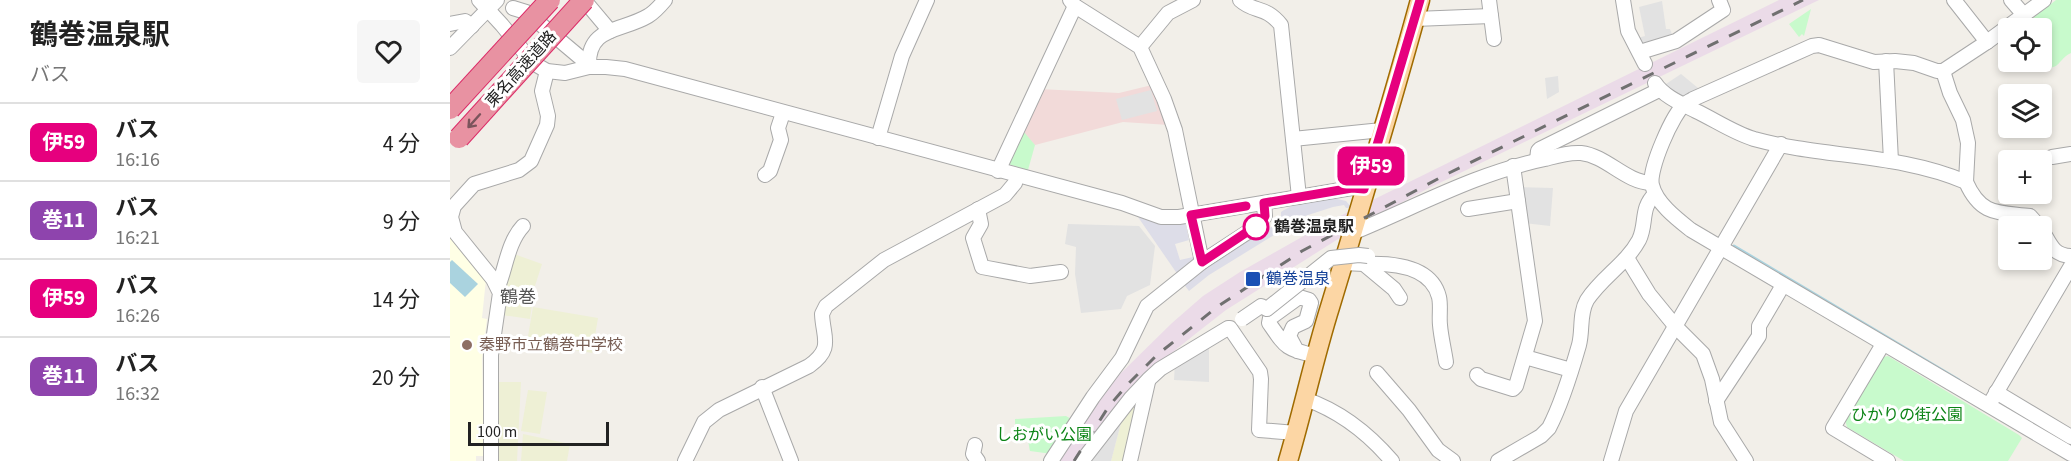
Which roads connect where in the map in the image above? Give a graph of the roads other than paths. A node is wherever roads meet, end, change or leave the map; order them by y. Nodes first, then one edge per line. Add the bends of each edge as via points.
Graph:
1 (498, 0) edge
2 (550, 0) edge
3 (584, 0) edge
4 (665, 0) edge
5 (927, 0) edge
6 (1192, 0) edge
7 (1240, 0) edge
8 (1420, 0) edge
9 (1489, 0) edge
10 (1623, 0) edge
11 (1719, 0) edge
12 (1954, 0) edge
13 (2011, 0) edge
14 (2044, 0) edge
15 (1072, 3) edge
16 (483, 5) edge
17 (513, 8) dead end
18 (2024, 15) junction
19 (1491, 16) junction
20 (1415, 19) junction
21 (450, 24) edge
22 (472, 26) junction
23 (610, 31) junction
24 (1494, 39) dead end
25 (1987, 42) junction
26 (1140, 47) junction
27 (450, 48) edge
28 (1886, 61) junction
29 (586, 63) junction
30 (547, 71) junction
31 (1943, 71) junction
32 (1683, 104) junction
33 (450, 110) edge
34 (783, 113) junction
35 (1382, 130) junction
36 (459, 138) dead end
37 (878, 138) junction
38 (1293, 139) junction
39 (1782, 144) junction
40 (2071, 154) edge
41 (2052, 157) dead end
42 (1537, 160) junction
43 (1891, 161) junction
44 (1513, 166) junction
45 (998, 171) junction
46 (765, 175) dead end
47 (1017, 176) junction
48 (1966, 182) junction
49 (1364, 189) junction
50 (1653, 189) junction
51 (1299, 197) junction
52 (1518, 201) junction
53 (1264, 203) junction
54 (978, 209) junction
55 (1468, 209) dead end
56 (1191, 215) junction
57 (2030, 216) edge
58 (523, 226) dead end
59 (1352, 233) junction
60 (2052, 245) edge
61 (1720, 248) junction
62 (2071, 256) edge
63 (1627, 258) junction
64 (1366, 260) junction
65 (1202, 262) junction
66 (1344, 262) junction
67 (2071, 266) edge
68 (1060, 272) dead end
69 (1783, 285) junction
70 (498, 287) junction
71 (1400, 298) dead end
72 (1242, 319) dead end
73 (1676, 327) junction
74 (1283, 332) dead end
75 (1883, 344) junction
76 (1316, 356) junction
77 (1525, 357) junction
78 (1446, 362) dead end
79 (1571, 370) junction
80 (1377, 373) dead end
81 (1477, 375) dead end
82 (1148, 380) junction
83 (762, 387) junction
84 (1996, 392) junction
85 (1305, 399) junction
86 (1716, 401) junction
87 (1989, 405) junction
88 (1296, 433) junction
89 (2070, 435) edge
90 (975, 445) dead end
91 (2071, 454) edge
92 (1880, 459) edge
93 (491, 461) edge
94 (684, 461) edge
95 (791, 461) edge
96 (978, 461) edge
97 (1051, 461) edge
98 (1082, 461) edge
99 (1130, 461) edge
100 (1288, 461) edge
101 (1392, 461) edge
102 (1454, 461) edge
103 (1498, 461) edge
104 (1611, 461) edge
105 (1746, 461) edge

1 - 16 street
2 - 33 highway, 東名高速道路, bridge
3 - 23 street
3 -> 36 highway, 東名高速道路, bridge
4 - 23 street via 650,15
5 - 37 street via 902,56
6 - 26 street via 1168,13
7 - 38 street via 1268,12 1281,25
8 - 20 main road
9 - 19 street
10 - 11 street via 1628,31 1642,58 1723,10
12 - 25 street
13 - 18 street
14 - 18 street
15 - 26 street
15 - 45 street
16 - 22 street
16 - 30 street via 533,63
17 - 29 street via 526,12
18 - 25 street
19 - 20 street
19 - 24 street
20 - 35 main road
21 - 22 street via 465,21
22 - 27 street
23 - 29 street via 595,41
25 - 31 street
26 - 56 street via 1175,130
28 - 31 street
28 - 32 street via 1874,62 1812,46
28 - 43 street
29 - 30 street via 565,73
29 - 34 street via 625,69
30 - 70 street via 542,91 547,125 531,161 519,170 474,184 454,206 451,217 455,232
31 - 48 street via 1965,128
32 - 39 street via 1752,138
32 - 42 street via 1657,86 1540,148
32 - 50 street via 1656,157
34 - 37 street
34 - 46 street via 778,128 781,140
35 - 38 street
35 - 49 main road
37 - 45 street
38 - 51 street
39 - 43 street
39 - 61 street
40 - 41 street
42 - 44 street
42 - 50 street via 1571,153 1592,155
43 - 48 street
44 - 52 street
44 - 59 street
45 - 47 street
47 - 54 street via 1005,195
47 - 56 street via 1161,217
48 - 57 street via 1988,210
49 - 51 street
49 - 59 main road
50 - 61 street via 1675,217
50 - 63 street via 1640,239
51 - 53 street
52 - 55 street
52 - 77 street via 1535,321
53 - 56 street
53 - 65 street via 1262,222
54 - 68 street via 981,224 973,238 982,267 1030,276
54 - 83 street via 866,272 826,306 822,314 826,342 818,360
56 - 65 street
58 - 70 street via 515,235
59 - 66 main road
60 - 62 street via 2062,256
61 - 69 street
61 - 73 street
63 - 73 street
63 - 79 street via 1586,302
64 - 66 street
64 - 71 street
64 - 72 street, bridge via 1359,255 1331,258 1267,309 1262,304
64 - 78 street via 1404,267 1432,283 1440,298
65 - 97 street via 1147,306 1122,358
66 - 76 main road
67 - 84 street
69 - 75 street
69 - 86 street via 1760,326 1759,336
70 - 93 street via 491,355
73 - 86 street via 1703,354
73 - 104 street via 1626,411
74 - 76 street via 1283,344
75 - 87 street
75 - 92 street via 1833,428
76 - 85 main road
77 - 79 street
77 - 81 street via 1513,389
79 - 103 street via 1549,428
80 - 102 street via 1438,450
82 - 88 street via 1230,328 1260,372 1259,430
82 - 98 street
82 - 99 street
83 - 94 street via 704,422
83 - 95 street
84 - 87 street
84 - 89 street
85 - 88 main road
85 - 101 street via 1341,416 1375,441
86 - 105 street via 1721,422
87 - 91 street
88 - 100 main road
90 - 96 street via 973,454

